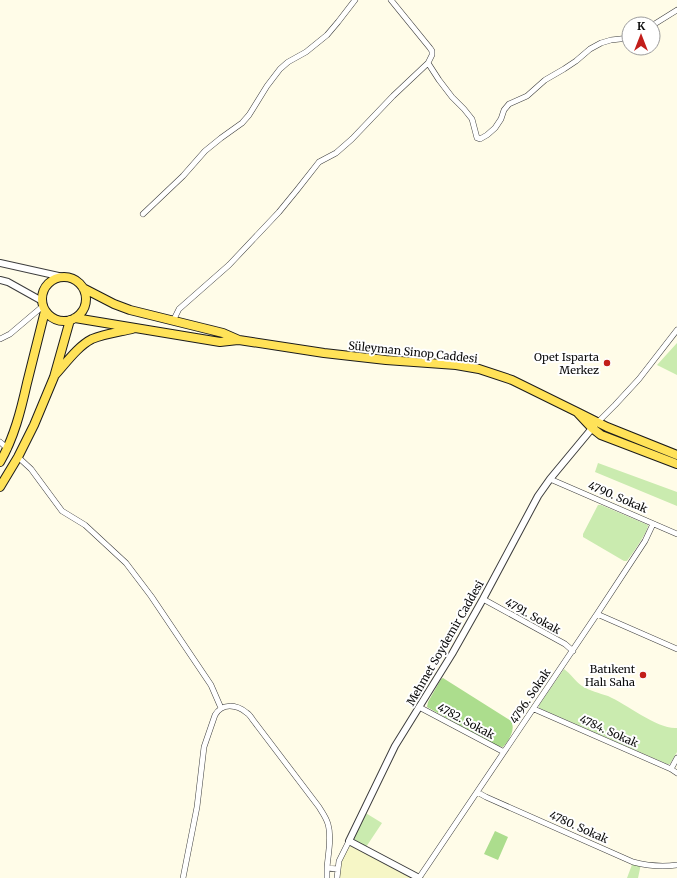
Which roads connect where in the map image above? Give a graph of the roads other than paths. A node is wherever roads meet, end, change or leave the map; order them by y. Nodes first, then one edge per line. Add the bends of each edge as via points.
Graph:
1 (355, 0) edge
2 (391, 0) edge
3 (677, 10) edge
4 (661, 20) edge
5 (621, 39) edge
6 (428, 63) junction
7 (143, 214) dead end
8 (0, 263) edge
9 (63, 277) junction
10 (0, 280) edge
11 (83, 288) junction
12 (43, 306) junction
13 (72, 319) junction
14 (173, 321) junction
15 (136, 328) junction
16 (677, 330) edge
17 (0, 339) edge
18 (239, 340) junction
19 (54, 377) junction
20 (594, 426) junction
21 (0, 442) edge
22 (8, 449) junction
23 (677, 454) edge
24 (18, 457) junction
25 (0, 462) edge
26 (677, 464) edge
27 (550, 479) junction
28 (0, 487) edge
29 (653, 524) junction
30 (677, 534) edge
31 (483, 599) junction
32 (598, 614) junction
33 (677, 649) edge
34 (573, 651) junction
35 (419, 707) junction
36 (221, 708) junction
37 (534, 709) junction
38 (504, 752) junction
39 (677, 758) edge
40 (671, 769) junction
41 (677, 773) edge
42 (477, 792) junction
43 (349, 841) junction
44 (677, 865) edge
45 (327, 868) junction
46 (338, 869) junction
47 (184, 878) edge
48 (327, 878) edge
49 (337, 878) edge
50 (419, 878) edge

1 - 7 street via 324,38 280,68 242,123 205,152
2 - 6 street via 432,51
3 - 4 street
5 - 6 street via 604,42 590,49 545,80 527,96 509,104 495,128 480,139 477,138 472,120 447,92
6 - 14 street via 336,154 319,162 279,212 229,266 179,309
8 - 9 street
9 - 11 main road via 75,280
9 - 12 main road via 47,284 42,295
10 - 12 street via 8,282
11 - 13 main road via 85,305 79,315
11 - 14 main road, Süleyman Sinop Caddesi via 130,310
12 - 13 main road via 56,320
12 - 17 street via 10,334
12 - 22 main road via 24,397
13 - 15 main road, Süleyman Sinop Caddesi
13 - 19 main road
14 - 18 main road, Süleyman Sinop Caddesi via 223,333
15 - 18 main road, Süleyman Sinop Caddesi via 220,342
15 - 19 main road via 91,340 79,348
16 - 20 street via 639,379
18 - 20 main road, Süleyman Sinop Caddesi via 324,353 479,369 512,380 577,412
19 - 24 main road
20 - 23 main road
20 - 26 main road via 601,435
20 - 27 street, Mehmet Soydemir Caddesi
21 - 22 street
22 - 25 main road
24 - 28 main road
24 - 36 street via 31,469 62,511 85,526 126,563 152,596 211,685
27 - 29 street, 4790. Sokak
27 - 31 street, Mehmet Soydemir Caddesi via 538,496
29 - 30 street, 4790. Sokak
29 - 32 street, 4796. Sokak via 645,541
31 - 34 street, 4791. Sokak via 565,644
31 - 35 street, Mehmet Soydemir Caddesi
32 - 33 street
32 - 34 street, 4796. Sokak
34 - 37 street, 4796. Sokak
35 - 38 street, 4782. Sokak
35 - 43 street, Mehmet Soydemir Caddesi via 395,746
36 - 45 street via 233,706 247,713 319,807 329,831
36 - 47 street via 212,722 204,747 197,807
37 - 38 street, 4796. Sokak
37 - 40 street, 4784. Sokak
38 - 42 street, 4796. Sokak
39 - 40 street
40 - 41 street, 4784. Sokak
42 - 44 street, 4780. Sokak via 633,862 649,866
42 - 50 street, 4796. Sokak
43 - 46 street, Mehmet Soydemir Caddesi
43 - 50 street
45 - 46 street
45 - 48 street
46 - 49 street, Mehmet Soydemir Caddesi

